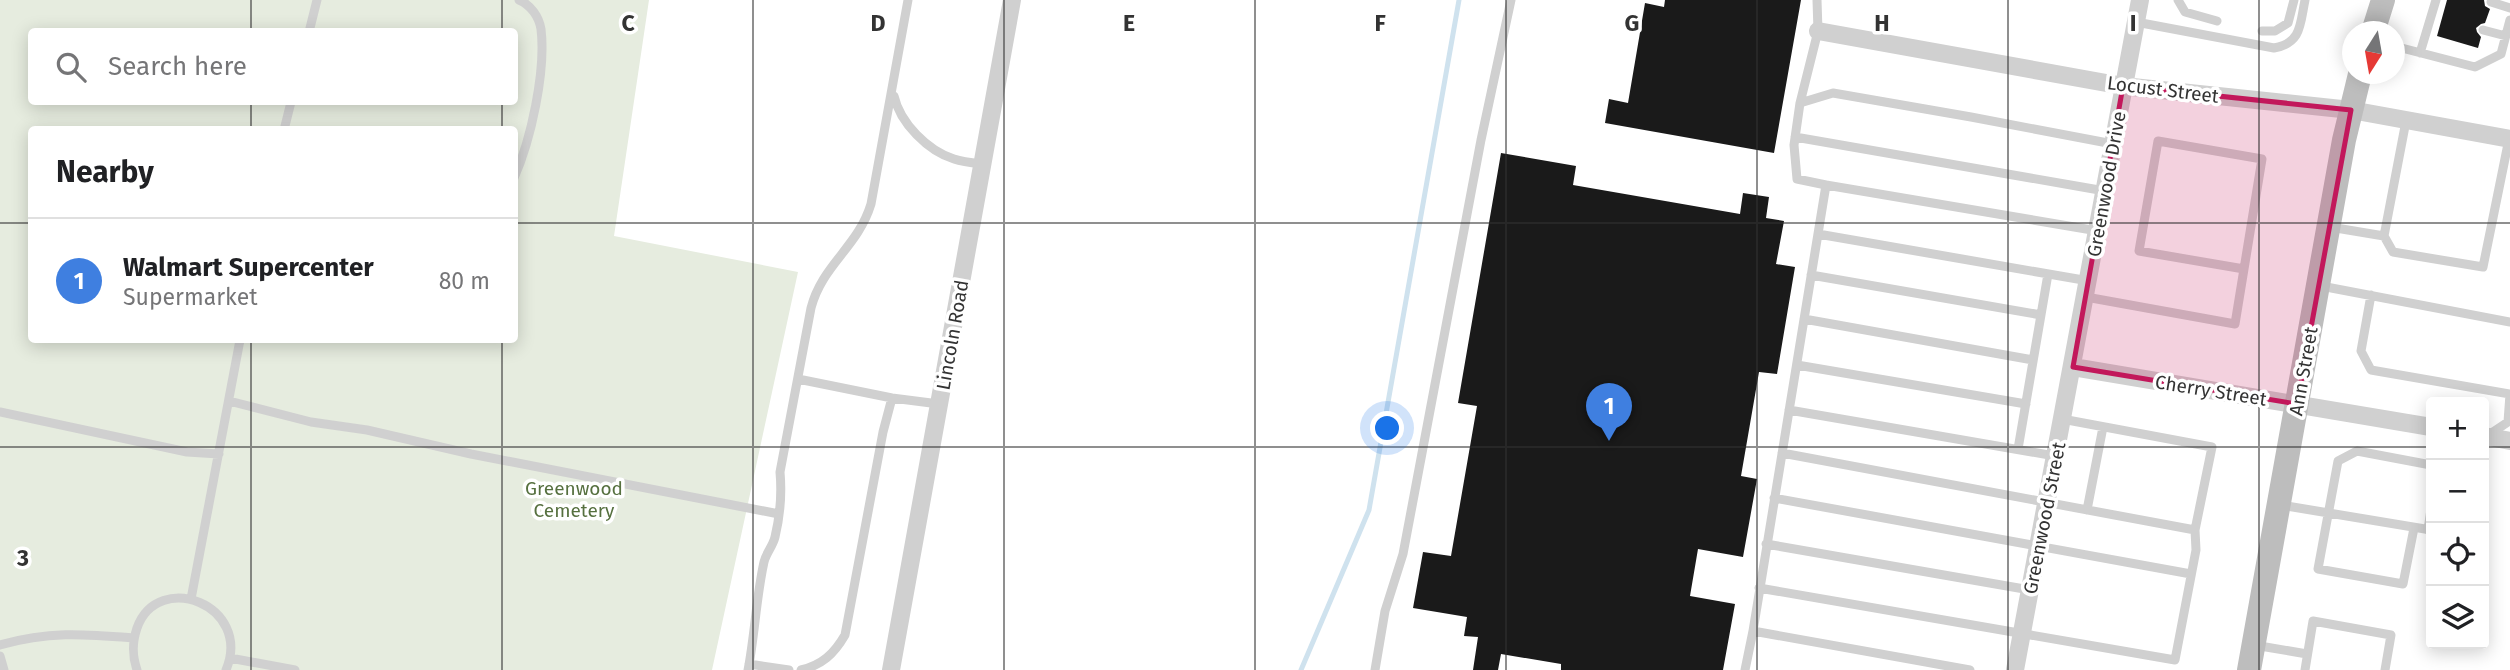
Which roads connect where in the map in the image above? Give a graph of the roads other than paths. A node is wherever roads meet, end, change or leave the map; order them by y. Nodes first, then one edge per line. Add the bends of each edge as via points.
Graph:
1 (317, 0) edge
2 (519, 0) edge
3 (908, 0) edge
4 (1012, 0) edge
5 (1511, 0) edge
6 (1817, 0) edge
7 (2140, 0) edge
8 (2178, 0) edge
9 (2294, 0) edge
10 (2305, 0) edge
11 (2383, 0) edge
12 (2436, 0) edge
13 (2491, 2) dead end
14 (2510, 8) edge
15 (2431, 15) junction
16 (2442, 18) dead end
17 (2510, 20) edge
18 (2376, 21) edge
19 (2136, 22) junction
20 (2217, 22) dead end
21 (310, 28) edge
22 (2483, 30) dead end
23 (1818, 31) junction
24 (2262, 31) dead end
25 (2506, 36) junction
26 (2405, 49) edge
27 (2420, 53) junction
28 (2358, 84) edge
29 (2123, 86) junction
30 (892, 91) junction
31 (1800, 103) junction
32 (290, 105) edge
33 (2351, 110) junction
34 (2406, 121) junction
35 (285, 126) edge
36 (1795, 137) junction
37 (2509, 139) edge
38 (2113, 144) junction
39 (982, 164) junction
40 (518, 168) edge
41 (1825, 185) junction
42 (2105, 191) junction
43 (2329, 226) junction
44 (2098, 231) junction
45 (1818, 233) junction
46 (2384, 236) junction
47 (2244, 269) junction
48 (2048, 274) junction
49 (1811, 275) junction
50 (2319, 285) junction
51 (2087, 289) junction
52 (2371, 295) junction
53 (2041, 315) junction
54 (1804, 319) junction
55 (2510, 322) edge
56 (239, 343) edge
57 (2033, 360) junction
58 (1797, 365) junction
59 (2073, 367) junction
60 (797, 379) junction
61 (2510, 394) edge
62 (892, 398) junction
63 (229, 401) junction
64 (939, 404) junction
65 (2026, 404) junction
66 (2297, 404) junction
67 (1789, 410) junction
68 (0, 412) edge
69 (2062, 419) junction
70 (2426, 426) edge
71 (2102, 427) junction
72 (2489, 433) edge
73 (2489, 437) edge
74 (2510, 441) edge
75 (2018, 449) junction
76 (1782, 453) junction
77 (219, 454) junction
78 (2055, 456) junction
79 (2426, 464) edge
80 (1774, 498) junction
81 (2047, 502) junction
82 (2279, 505) junction
83 (2087, 510) junction
84 (2328, 513) junction
85 (779, 514) junction
86 (2414, 527) junction
87 (2426, 529) edge
88 (2195, 530) junction
89 (1766, 544) junction
90 (2039, 545) junction
91 (2191, 573) junction
92 (1759, 588) junction
93 (2030, 590) junction
94 (191, 599) junction
95 (1753, 631) junction
96 (2022, 633) junction
97 (134, 638) junction
98 (0, 645) edge
99 (2253, 645) junction
100 (2307, 654) junction
101 (0, 656) edge
102 (230, 658) junction
103 (749, 667) edge
104 (4, 670) edge
105 (137, 670) edge
106 (226, 670) edge
107 (295, 670) edge
108 (789, 670) edge
109 (801, 670) edge
110 (891, 670) edge
111 (1375, 670) edge
112 (1745, 670) edge
113 (1970, 670) edge
114 (2015, 670) edge
115 (2249, 670) edge
116 (2305, 670) edge
117 (2385, 670) edge

1 - 21 lane
2 - 40 lane via 533,10 541,29 540,68 527,144
3 - 30 lane
4 - 39 street, Lincoln Road
5 - 111 lane via 1403,554 1385,611
6 - 23 lane
7 - 19 street, Greenwood Drive
8 - 20 lane via 2185,12
9 - 24 lane via 2288,23 2275,31
10 - 19 lane via 2295,38 2274,48
11 - 18 main road
12 - 15 lane
13 - 14 lane
15 - 16 lane
15 - 27 lane
17 - 25 lane
19 - 29 street, Greenwood Drive
22 - 25 lane
23 - 29 street, Locust Street
23 - 31 lane
25 - 27 lane via 2501,54 2475,67
26 - 27 lane
28 - 33 main road, Ann Street
29 - 33 street, Locust Street
29 - 38 street, Greenwood Drive
30 - 39 lane via 901,115 928,144 957,160
30 - 60 lane via 866,221 814,295
31 - 36 lane
31 - 38 lane via 1833,93
32 - 35 lane
33 - 34 street, Locust Street
33 - 43 main road, Ann Street
34 - 37 street, Locust Street
34 - 46 lane
36 - 41 lane via 1797,179
36 - 42 lane
37 - 46 lane via 2483,267 2393,252
38 - 42 street, Greenwood Drive
39 - 64 street, Lincoln Road
41 - 44 lane
41 - 45 lane
42 - 44 street, Greenwood Drive
43 - 46 lane
43 - 50 main road, Ann Street
44 - 51 street, Greenwood Drive
45 - 48 lane
45 - 49 lane
47 - 47 lane via 2262,159 2158,141 2139,251
47 - 51 lane via 2235,324
48 - 51 lane
48 - 53 lane
49 - 53 lane
49 - 54 lane
50 - 52 lane
50 - 66 main road, Ann Street
51 - 59 street, Greenwood Drive
52 - 55 lane
52 - 61 lane via 2361,351 2371,370
53 - 57 lane
54 - 57 lane
54 - 58 lane
56 - 63 lane
57 - 65 lane
58 - 65 lane
58 - 67 lane
59 - 66 street, Cherry Street
59 - 69 street, Greenwood Street
60 - 62 lane
60 - 85 lane via 780,472
61 - 72 lane via 2508,422
62 - 64 lane
62 - 109 lane via 845,635 827,658
63 - 77 lane
63 - 85 lane via 312,422
64 - 110 street, Lincoln Road
65 - 75 lane
66 - 70 street, Cherry Street
66 - 82 main road, Ann Street
67 - 75 lane
67 - 76 lane
68 - 77 lane via 187,452
69 - 71 lane
69 - 78 street, Greenwood Street
71 - 83 lane
71 - 88 lane via 2212,447
73 - 74 street
75 - 78 lane
76 - 80 lane
76 - 81 lane
77 - 94 lane
78 - 81 street, Greenwood Street
79 - 84 lane via 2357,451 2338,461
80 - 89 lane
80 - 90 lane
81 - 83 lane
81 - 90 street, Greenwood Street
82 - 84 lane
82 - 99 main road, Ann Street
83 - 88 lane
84 - 86 lane
84 - 86 lane via 2318,569 2403,584
85 - 103 lane via 755,610
86 - 87 lane
88 - 91 lane
89 - 92 lane
89 - 93 lane
90 - 91 lane
90 - 93 street, Greenwood Street
91 - 96 lane via 2175,660
92 - 95 lane
92 - 96 lane
93 - 96 street, Greenwood Street
94 - 97 lane via 171,599 150,610
94 - 102 lane via 216,612 225,624 231,638
95 - 112 lane
95 - 113 lane
96 - 114 street, Greenwood Street
97 - 98 lane via 56,633
97 - 105 lane
99 - 100 lane
99 - 115 main road, Ann Street
100 - 116 lane
100 - 117 lane via 2313,621 2391,635
101 - 104 lane
102 - 106 lane
102 - 107 lane
103 - 108 lane

